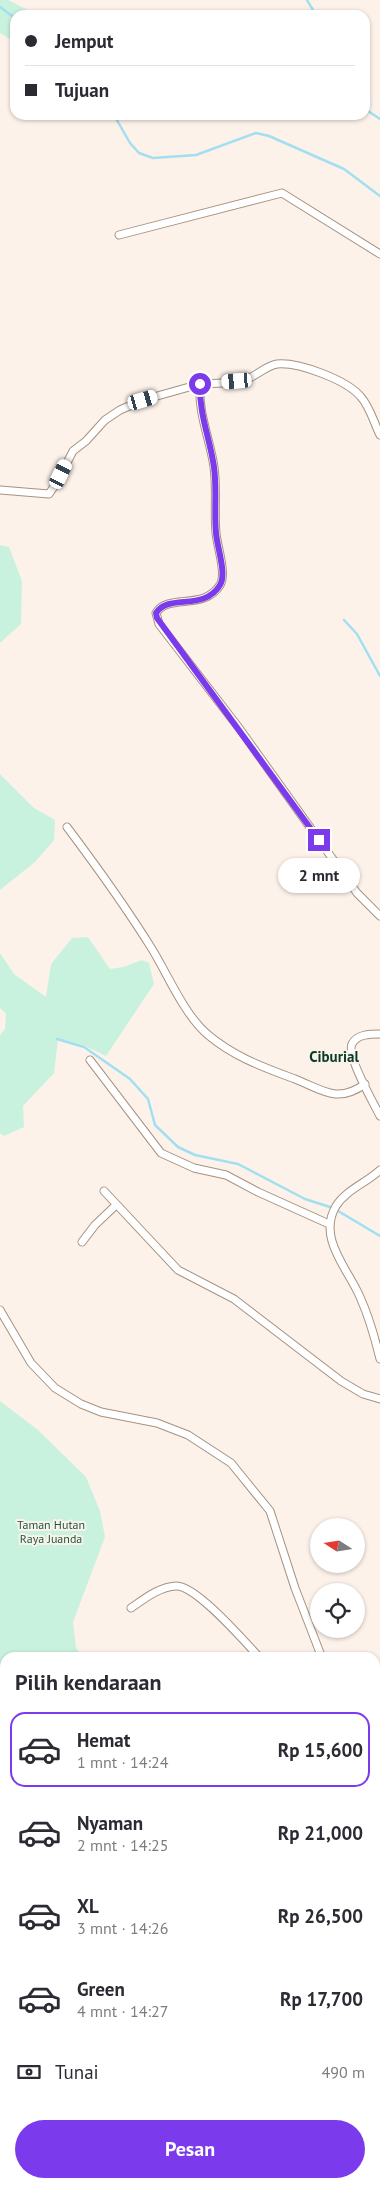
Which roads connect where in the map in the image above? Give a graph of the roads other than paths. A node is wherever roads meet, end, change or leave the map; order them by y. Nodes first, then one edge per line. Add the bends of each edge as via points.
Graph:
1 (119, 235) dead end
2 (380, 254) edge
3 (200, 384) junction
4 (380, 435) edge
5 (0, 490) edge
6 (68, 827) dead end
7 (380, 916) edge
8 (380, 1034) edge
9 (90, 1060) dead end
10 (365, 1084) junction
11 (380, 1116) edge
12 (380, 1170) edge
13 (104, 1191) dead end
14 (116, 1205) junction
15 (329, 1224) junction
16 (82, 1242) dead end
17 (0, 1310) edge
18 (380, 1359) edge
19 (380, 1399) edge
20 (131, 1608) dead end
21 (254, 1652) edge
22 (320, 1652) edge

1 - 2 street via 282,193
3 - 4 street via 237,381 276,364 304,368 343,383 356,392 368,408
3 - 5 street via 143,400 104,420 86,441 72,451 49,494
3 - 7 street via 200,413 214,468 216,532 223,578 208,597 160,608 157,618 356,893
6 - 10 street via 106,879 207,1034 260,1067 320,1090 346,1094
8 - 10 street via 361,1036 350,1046
9 - 15 street via 166,1157 226,1175
10 - 11 street
12 - 15 street via 346,1194 330,1216
13 - 14 street
14 - 16 street
14 - 19 street via 178,1270 234,1300 341,1381 363,1394
15 - 18 street via 334,1248 371,1323
17 - 22 street via 31,1363 55,1388 100,1412 156,1423 188,1435 231,1463 270,1511
20 - 21 street via 162,1589 185,1588 201,1598

